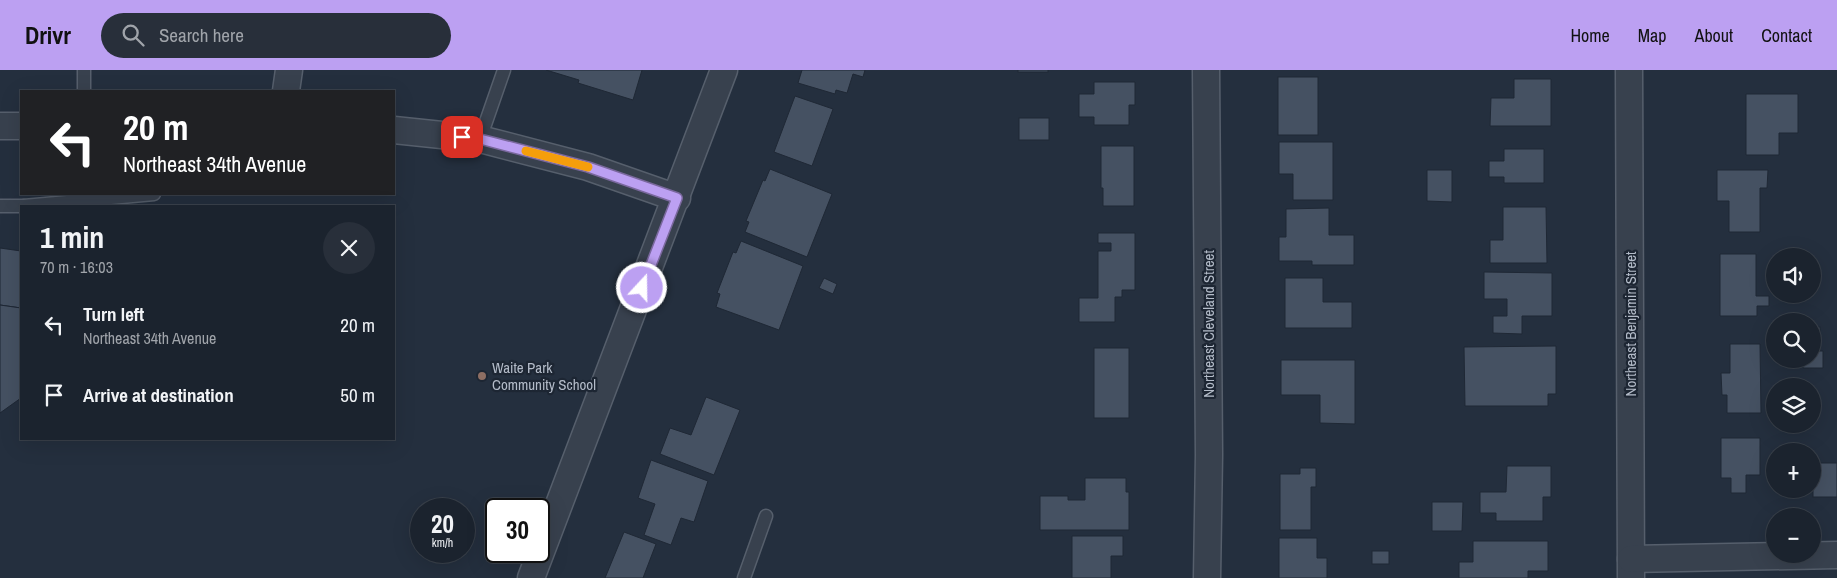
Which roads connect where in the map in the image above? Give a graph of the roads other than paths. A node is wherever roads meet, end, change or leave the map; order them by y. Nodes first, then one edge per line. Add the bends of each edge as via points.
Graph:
1 (84, 70) edge
2 (289, 70) edge
3 (504, 70) edge
4 (724, 70) edge
5 (1206, 70) edge
6 (1628, 70) edge
7 (84, 90) edge
8 (286, 90) edge
9 (0, 126) edge
10 (20, 126) edge
11 (395, 130) edge
12 (480, 139) junction
13 (143, 195) edge
14 (677, 198) junction
15 (35, 205) edge
16 (0, 206) edge
17 (20, 206) edge
18 (766, 516) dead end
19 (1837, 555) edge
20 (1632, 568) edge
21 (532, 578) edge
22 (744, 578) edge
23 (1207, 578) edge

1 - 7 lane
2 - 8 street
3 - 12 lane
4 - 14 street
5 - 23 street, Northeast Cleveland Street
6 - 20 street, Northeast Benjamin Street
9 - 10 street
11 - 12 street
12 - 14 street via 588,167
13 - 15 lane
14 - 21 street
16 - 17 lane
18 - 22 lane
19 - 20 street

